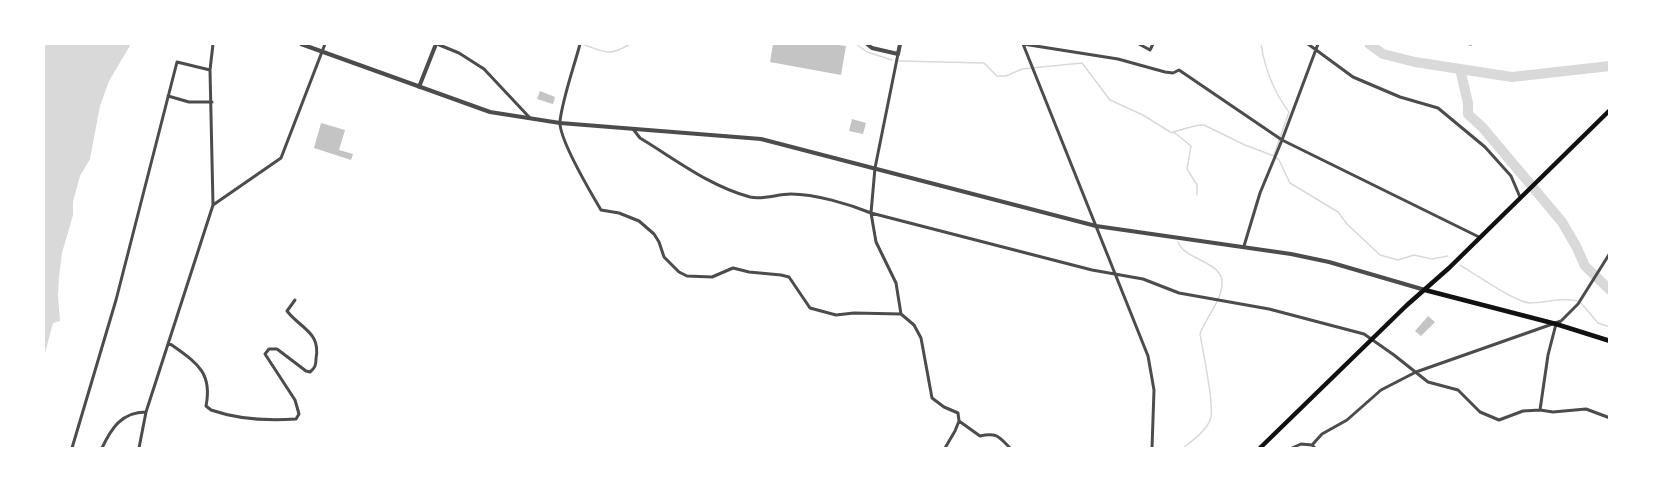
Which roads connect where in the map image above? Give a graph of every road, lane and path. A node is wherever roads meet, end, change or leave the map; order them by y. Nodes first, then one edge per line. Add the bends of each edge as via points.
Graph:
1 (213, 44) edge
2 (301, 44) edge
3 (325, 44) edge
4 (436, 44) edge
5 (580, 44) edge
6 (867, 44) edge
7 (900, 44) edge
8 (1023, 44) edge
9 (1139, 44) edge
10 (1154, 44) edge
11 (1308, 44) edge
12 (1317, 47) edge
13 (322, 51) junction
14 (898, 54) junction
15 (210, 70) junction
16 (419, 87) junction
17 (168, 96) junction
18 (212, 102) junction
19 (1610, 110) edge
20 (531, 120) junction
21 (560, 123) junction
22 (633, 129) junction
23 (1282, 140) junction
24 (875, 168) junction
25 (1520, 197) junction
26 (213, 206) junction
27 (872, 213) junction
28 (1096, 226) junction
29 (1479, 237) junction
30 (1244, 246) junction
31 (1610, 253) edge
32 (1116, 273) junction
33 (1425, 290) junction
34 (295, 300) dead end
35 (901, 314) junction
36 (1556, 324) junction
37 (1372, 340) junction
38 (1610, 341) edge
39 (169, 343) junction
40 (1416, 372) junction
41 (1540, 410) junction
42 (146, 412) junction
43 (1610, 418) edge
44 (959, 421) junction
45 (1313, 447) edge
46 (72, 448) edge
47 (102, 448) edge
48 (139, 448) edge
49 (945, 448) edge
50 (1010, 448) edge
51 (1152, 448) edge
52 (1261, 448) edge
53 (1292, 448) edge

1 - 15 street
2 - 13 street
3 - 13 street
4 - 16 street
4 - 20 street via 484,69
5 - 21 street
6 - 14 street
7 - 14 street
8 - 23 street via 1118,59 1165,72 1179,70
8 - 28 street
9 - 10 street via 1150,50
11 - 12 street
12 - 23 street
12 - 25 street via 1353,77 1438,108 1485,147 1510,176
13 - 16 street
13 - 26 street via 281,158
14 - 24 street
15 - 17 street via 177,62
15 - 18 street
16 - 20 street via 490,112
17 - 18 street via 189,102
17 - 46 street via 116,300
18 - 26 street
19 - 25 highway
20 - 21 street
21 - 22 street
21 - 35 street via 580,175 601,210 639,221 654,234 664,257 679,272 711,277 733,268 781,275 789,277 810,309 836,315
22 - 24 street via 761,139
22 - 27 street via 640,138 705,179 750,197 801,195 841,202
23 - 29 street
23 - 30 street
24 - 27 street
24 - 28 street
25 - 29 highway
26 - 39 street
27 - 32 street
27 - 35 street via 876,242 896,283
28 - 30 street
28 - 32 street
29 - 33 highway
30 - 33 street via 1329,262
31 - 36 street via 1579,302
32 - 37 street via 1179,293 1269,309
32 - 51 street via 1153,374
33 - 36 highway
33 - 37 highway
34 - 39 street via 287,311 315,338 314,369 306,371 277,349 269,349 265,354 295,400 299,414 296,419 249,418 211,410 206,406 208,384 204,374
35 - 44 street via 914,325 921,339 932,398 958,413
36 - 38 highway
36 - 40 street
36 - 41 street
37 - 40 street
37 - 52 highway
39 - 42 street
40 - 41 street via 1428,382 1458,390 1480,412 1499,420 1523,411
40 - 45 street via 1381,390 1347,420 1322,434
41 - 43 street via 1586,409
42 - 47 street via 116,423
42 - 48 street
44 - 49 street
44 - 50 street via 980,436 992,433
45 - 53 street via 1301,444

